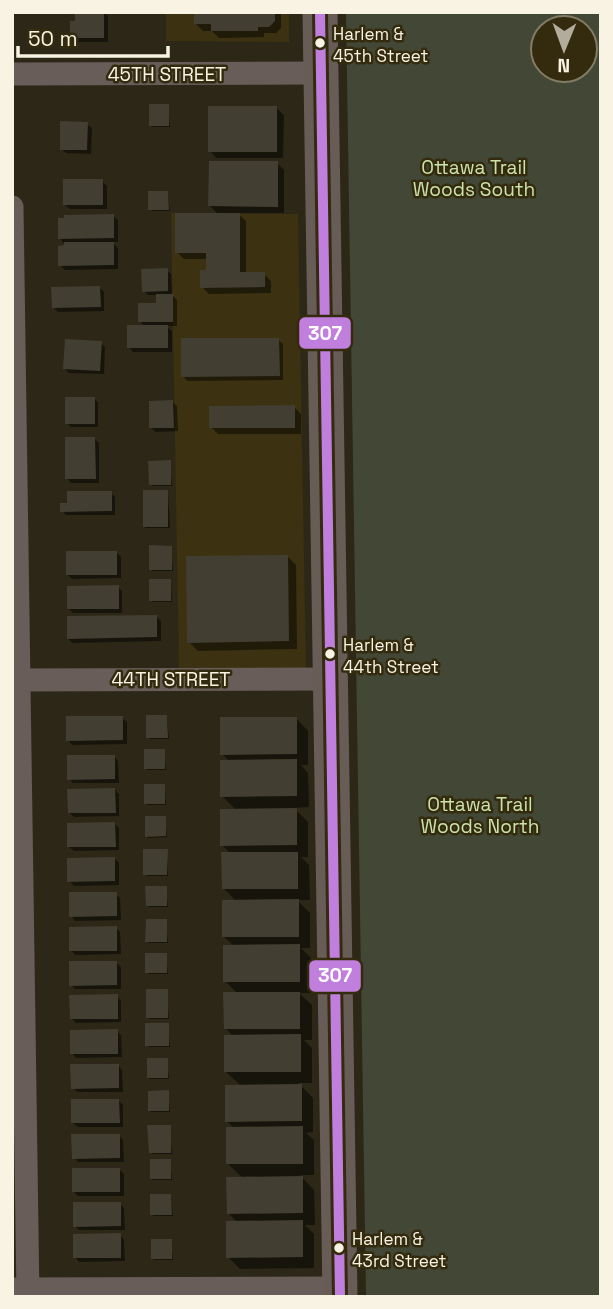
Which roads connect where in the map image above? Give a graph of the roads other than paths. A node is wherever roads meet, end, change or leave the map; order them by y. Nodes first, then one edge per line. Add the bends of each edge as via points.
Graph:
1 (320, 12) edge
2 (321, 73) junction
3 (12, 74) edge
4 (12, 207) edge
5 (330, 679) junction
6 (16, 680) edge
7 (23, 1291) edge
8 (340, 1292) edge

1 - 2 main road
2 - 3 street, 45TH STREET
2 - 5 main road
4 - 6 street
5 - 6 street, 44TH STREET
5 - 8 main road
6 - 7 street
7 - 8 street

